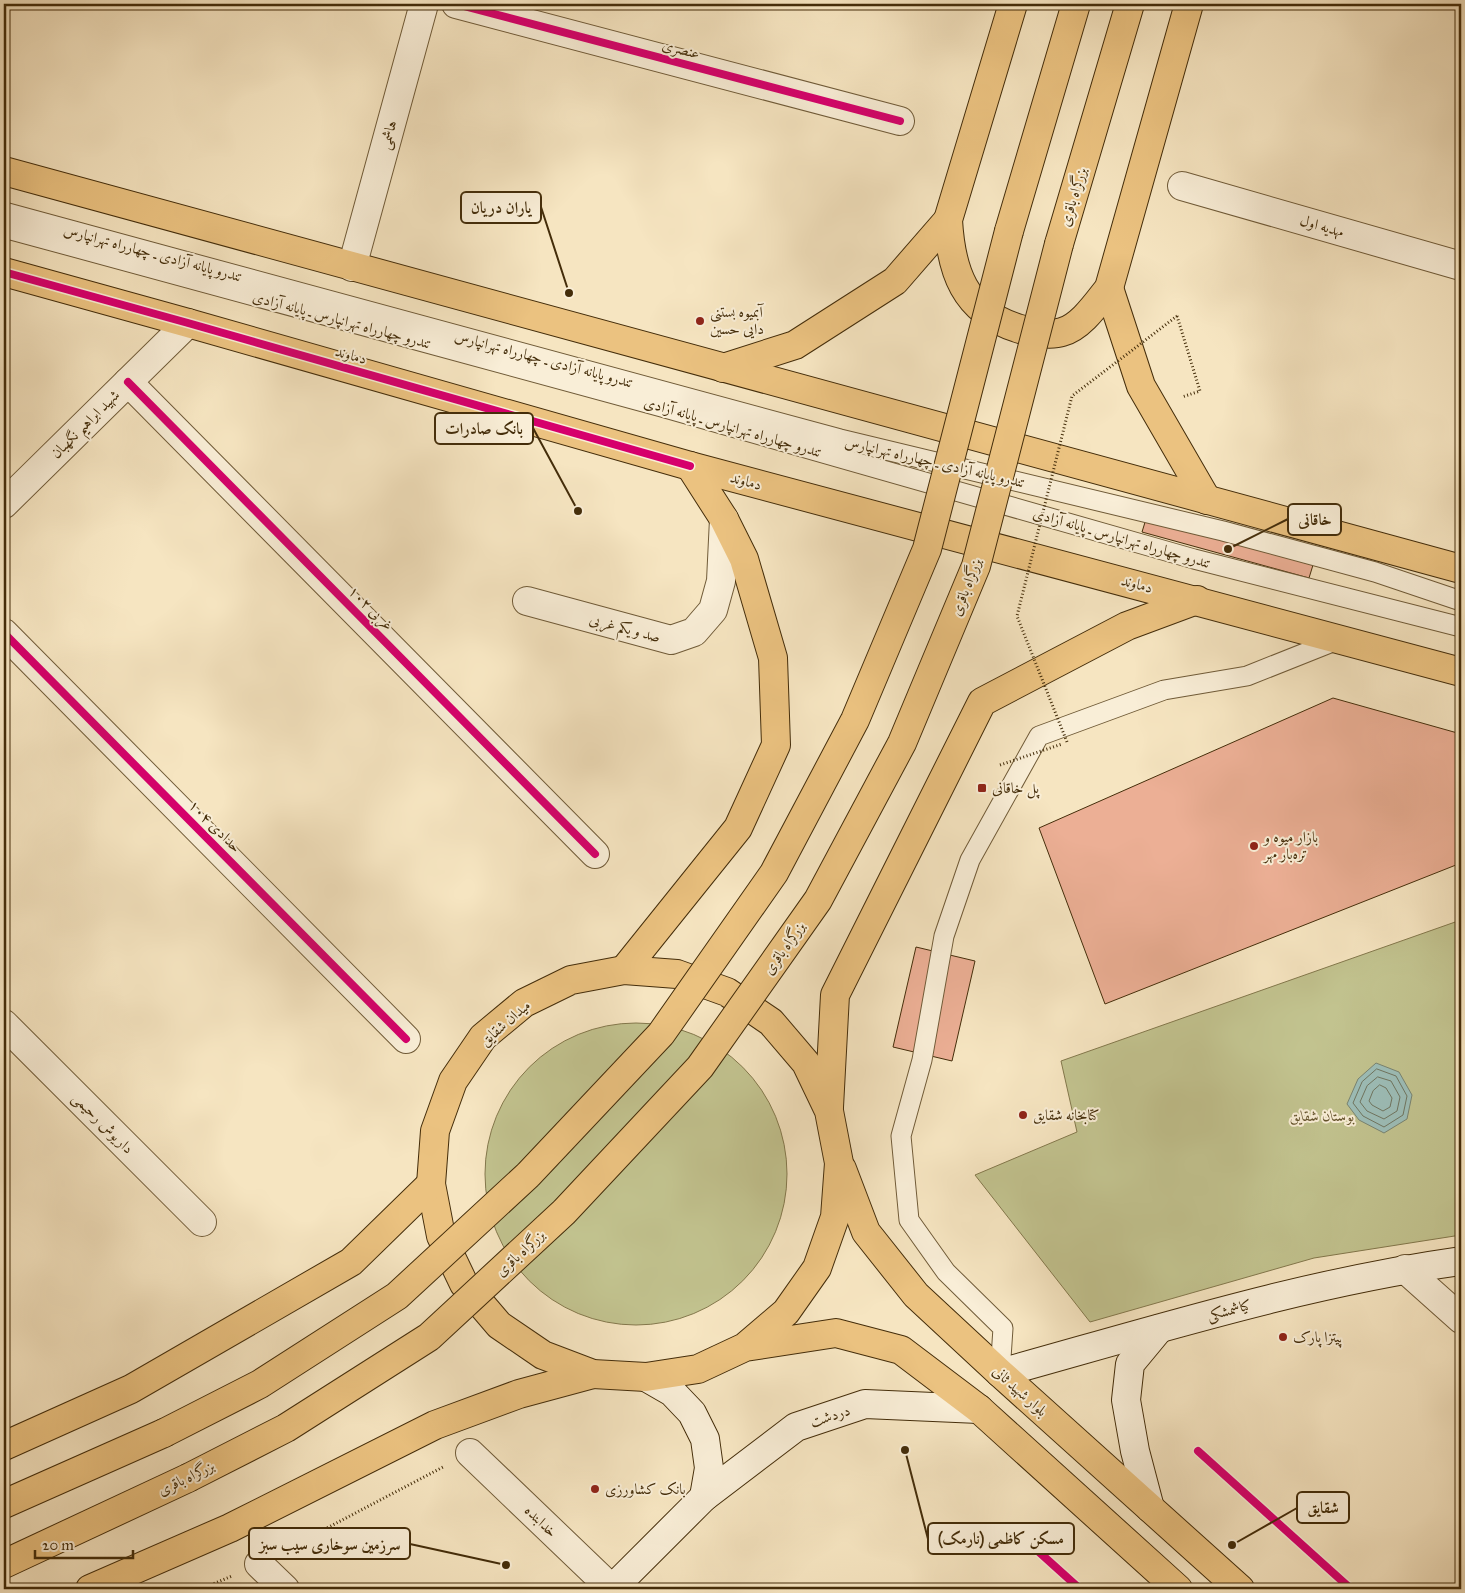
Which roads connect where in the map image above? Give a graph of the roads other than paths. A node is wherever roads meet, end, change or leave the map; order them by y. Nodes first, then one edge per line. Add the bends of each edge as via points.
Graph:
1 (424, 4) edge
2 (456, 4) edge
3 (1012, 4) edge
4 (1076, 4) edge
5 (1130, 4) edge
6 (1189, 4) edge
7 (900, 121) dead end
8 (4, 171) edge
9 (1182, 186) dead end
10 (4, 212) edge
11 (948, 220) junction
12 (4, 228) edge
13 (352, 266) junction
14 (1461, 266) edge
15 (4, 272) edge
16 (1109, 288) junction
17 (188, 323) junction
18 (723, 368) junction
19 (128, 382) junction
20 (690, 466) junction
21 (1207, 500) junction
22 (4, 504) edge
23 (724, 520) junction
24 (1461, 569) edge
25 (1197, 600) junction
26 (526, 601) dead end
27 (1461, 601) edge
28 (1461, 627) edge
29 (4, 633) edge
30 (1340, 639) junction
31 (1461, 672) edge
32 (595, 854) dead end
33 (624, 970) junction
34 (4, 1024) edge
35 (406, 1039) dead end
36 (829, 1111) junction
37 (839, 1163) junction
38 (431, 1184) junction
39 (202, 1222) dead end
40 (1461, 1261) edge
41 (1405, 1268) junction
42 (1461, 1319) edge
43 (1159, 1329) junction
44 (745, 1346) junction
45 (1000, 1373) junction
46 (593, 1374) junction
47 (646, 1378) junction
48 (979, 1409) junction
49 (4, 1446) edge
50 (470, 1453) road end
51 (704, 1497) junction
52 (4, 1504) edge
53 (1150, 1508) junction
54 (4, 1564) edge
55 (259, 1564) road end
56 (90, 1589) edge
57 (285, 1589) edge
58 (612, 1589) edge
59 (1178, 1589) edge
60 (1240, 1589) edge

1 - 13 street, هاشمی
2 - 7 street, عنصری
3 - 11 main road
4 - 52 main road, bridge via 1009,231 927,549 855,720 774,873 661,1034 528,1175 398,1296 260,1384 164,1433
5 - 54 main road, بزرگراه باقری, bridge via 1059,244 976,566 902,743 813,908 700,1067 564,1212 429,1337 286,1428
6 - 16 main road
8 - 13 main road
9 - 14 street, مهدیه اول
10 - 27 lane, تندرو پایانه آزادی ـ چهارراه تهرانپارس via 840,439 1375,572
11 - 16 main road via 957,276 974,303 1000,323 1031,333 1062,332 1085,319
11 - 18 main road via 895,281 795,346
12 - 28 lane, تندرو چهارراه تهرانپارس ـ پایانه آزادی via 662,406 1194,559
13 - 18 main road
15 - 17 main road, دماوند
16 - 21 main road via 1142,386
17 - 19 street, شهید ابراهیم نگهبان
17 - 20 main road, دماوند
18 - 21 main road
19 - 22 street, شهید ابراهیم نگهبان
19 - 32 street, ۱۰۲ غربی
20 - 23 main road
20 - 25 main road, دماوند
21 - 24 main road
23 - 26 street, صد و یکم غربی via 721,580 713,610 694,632 670,640
23 - 33 main road via 744,559 773,658 776,745 738,828
25 - 30 main road, دماوند
25 - 36 main road via 1127,626 982,702 835,995
29 - 35 street, حدادی ۱۰۴
30 - 31 main road, دماوند
30 - 45 lane via 1247,676 1164,690 1039,736 970,860 944,936 922,1060 901,1136 908,1220 946,1272 1003,1328
33 - 36 main road, میدان شقایق via 677,974 727,992 771,1022 806,1063
33 - 38 main road, میدان شقایق via 571,980 524,1003 483,1037 453,1081 435,1131
34 - 39 street, داریوش رحیمی
36 - 37 main road, میدان شقایق
37 - 44 main road, میدان شقایق via 835,1217 817,1268 786,1312
37 - 45 main road, بلوار شهید ثانی via 866,1232 916,1294
38 - 46 main road, میدان شقایق via 441,1236 464,1284 505,1330 543,1355
38 - 49 main road via 351,1262 131,1389
40 - 41 street, کیاشمشکی
41 - 42 street
41 - 43 street, کیاشمشکی via 1309,1289
43 - 45 street, کیاشمشکی
43 - 53 street via 1130,1364 1126,1400 1134,1451
44 - 47 main road, میدان شقایق via 698,1368
44 - 48 main road via 836,1333 901,1350
45 - 53 main road, بلوار شهید ثانی
46 - 47 main road, میدان شقایق
46 - 56 main road via 519,1394 435,1426 230,1528
47 - 51 street via 672,1392 692,1413 705,1440 709,1468
48 - 51 street, دردشت via 865,1404 796,1427
48 - 59 main road
50 - 58 street, خدابنده
51 - 58 street, دردشت
53 - 60 main road, بلوار شهید ثانی
55 - 57 street

